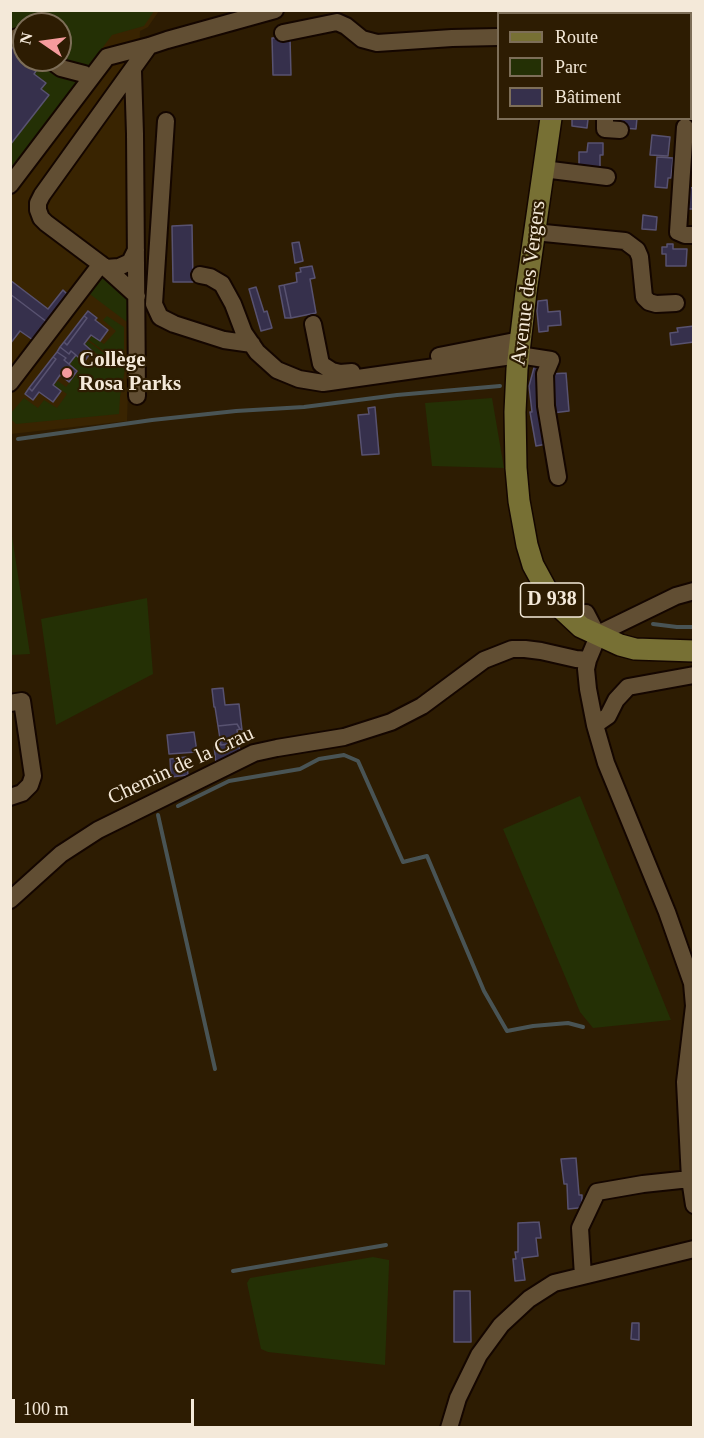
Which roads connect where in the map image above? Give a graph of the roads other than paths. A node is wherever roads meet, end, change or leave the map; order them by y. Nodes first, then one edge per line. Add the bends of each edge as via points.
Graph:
1 (275, 10) edge
2 (283, 33) dead end
3 (497, 37) edge
4 (149, 46) junction
5 (72, 71) edge
6 (133, 71) junction
7 (90, 79) junction
8 (551, 120) edge
9 (605, 120) edge
10 (166, 121) dead end
11 (688, 124) edge
12 (620, 130) dead end
13 (543, 169) junction
14 (607, 177) dead end
15 (10, 185) edge
16 (534, 232) junction
17 (693, 235) edge
18 (136, 250) junction
19 (103, 266) junction
20 (200, 275) dead end
21 (137, 296) junction
22 (676, 303) dead end
23 (313, 324) dead end
24 (252, 344) junction
25 (520, 347) junction
26 (10, 383) edge
27 (137, 396) dead end
28 (517, 449) junction
29 (558, 477) dead end
30 (693, 591) edge
31 (605, 632) junction
32 (693, 640) edge
33 (693, 651) edge
34 (588, 660) junction
35 (693, 675) edge
36 (10, 703) edge
37 (595, 725) junction
38 (10, 796) edge
39 (10, 900) edge
40 (693, 1006) edge
41 (690, 1179) junction
42 (693, 1205) edge
43 (693, 1249) edge
44 (583, 1276) junction
45 (449, 1428) edge

1 - 4 street
2 - 3 street via 337,22 362,39 377,43
4 - 6 street
4 - 7 street via 107,57
5 - 7 street
6 - 18 street
6 - 19 street via 38,203 46,223
7 - 15 street
8 - 13 main road, Avenue des Vergers / D 938
9 - 12 street via 605,129
10 - 24 street via 154,304 160,316 174,324 224,340
11 - 17 street via 678,232
13 - 14 street
13 - 16 main road, Avenue des Vergers / D 938
16 - 22 street via 625,241 640,257 644,297 656,304
16 - 25 main road, Avenue des Vergers / D 938
18 - 19 street via 130,262 119,267
18 - 21 street
19 - 21 street
19 - 26 street
20 - 24 street via 222,284
21 - 27 street
23 - 25 street via 321,364 340,373
24 - 25 street via 277,370 323,383
25 - 28 main road, Avenue des Vergers / D 938 via 515,412
25 - 29 street via 551,360 545,375 546,406
28 - 31 main road, D 938 via 532,529 544,563 560,589 598,621
28 - 31 main road, D 938 via 519,501 533,565 552,600 580,627
30 - 31 street
31 - 32 main road, D 938
31 - 33 main road, D 938 via 620,645 635,649
31 - 34 street
34 - 37 street via 586,679
34 - 39 street, Chemin de la Crau via 512,649 484,660 422,706 391,722 344,737 254,753 98,830 61,855
35 - 37 street via 628,687 608,716
36 - 38 street via 22,701 33,776 22,793
37 - 40 street via 606,763 692,983
40 - 41 street via 684,1082
41 - 42 street
41 - 44 street via 597,1192 580,1228
43 - 44 street
44 - 45 street via 554,1283 501,1325 479,1354

